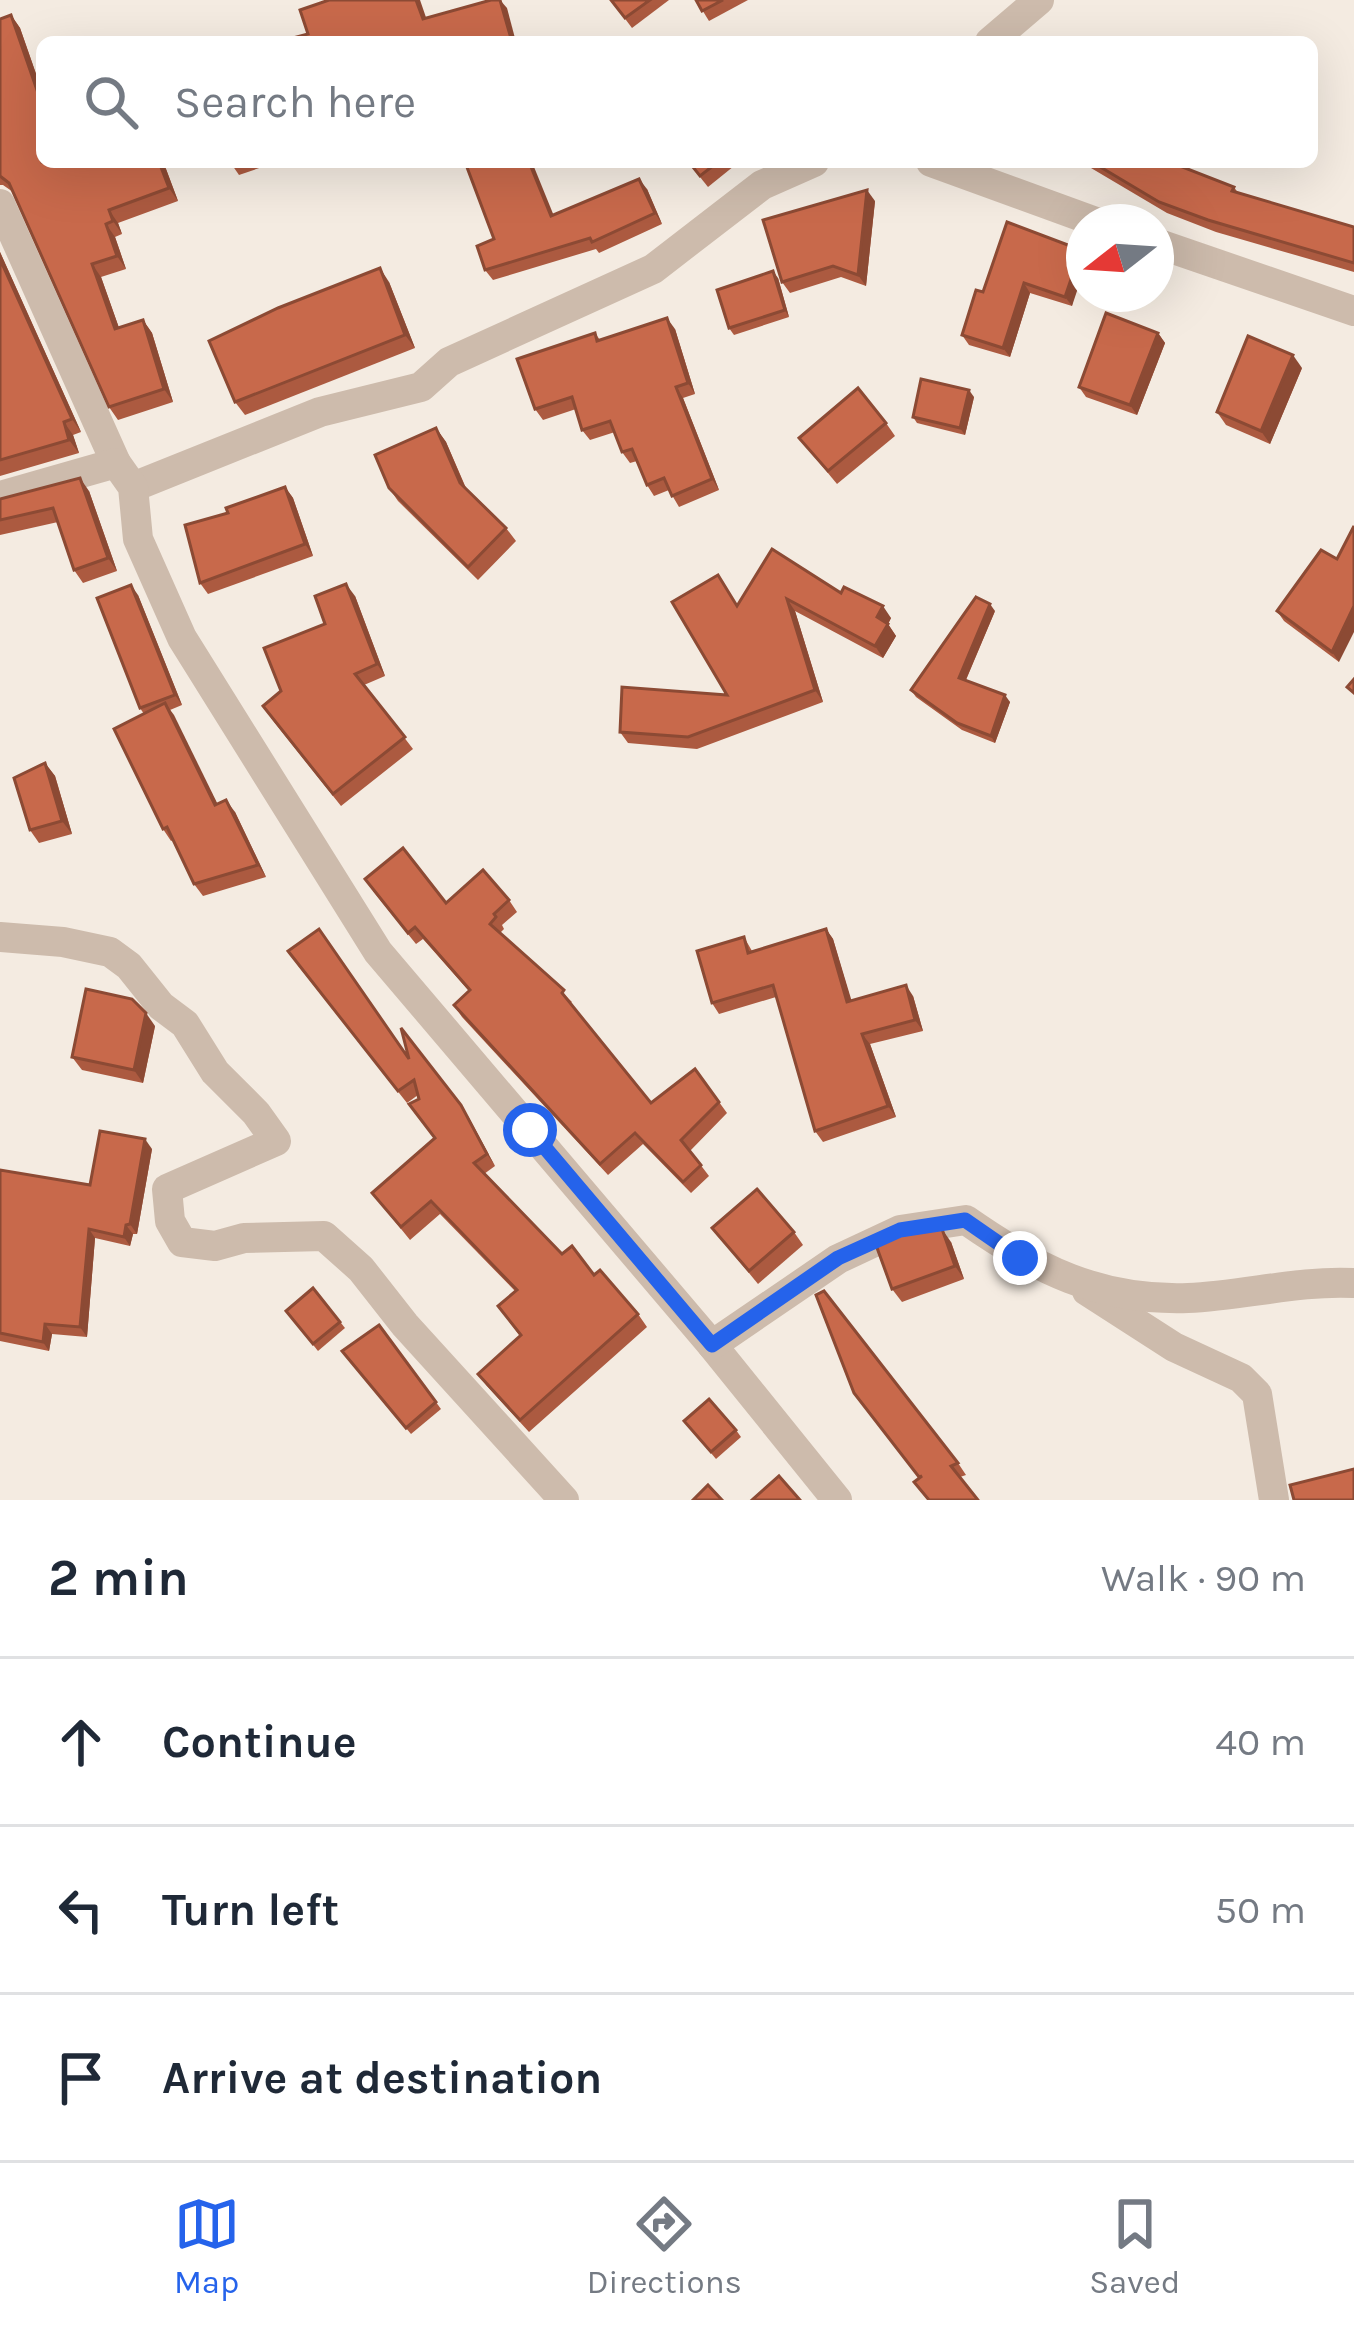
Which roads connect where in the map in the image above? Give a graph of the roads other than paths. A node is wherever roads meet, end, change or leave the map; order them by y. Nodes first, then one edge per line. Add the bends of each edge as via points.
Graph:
1 (1039, 0) edge
2 (997, 36) edge
3 (800, 168) edge
4 (948, 168) edge
5 (0, 204) edge
6 (1066, 211) edge
7 (1174, 249) edge
8 (1354, 311) edge
9 (124, 475) junction
10 (0, 496) edge
11 (0, 938) edge
12 (1351, 1275) edge
13 (1077, 1284) junction
14 (712, 1345) junction
15 (564, 1500) edge
16 (837, 1500) edge
17 (1274, 1500) edge

1 - 2 street
3 - 9 street via 762,185 653,269 449,362 421,387
4 - 6 street
5 - 9 street
7 - 8 street
9 - 10 street
9 - 14 street via 138,538 182,638 378,952
11 - 15 street via 110,952 185,1024 276,1141 167,1189 182,1242 323,1236
12 - 13 street via 1187,1298
13 - 14 street via 965,1220 900,1230 838,1258
13 - 17 street via 1257,1394
14 - 16 street

